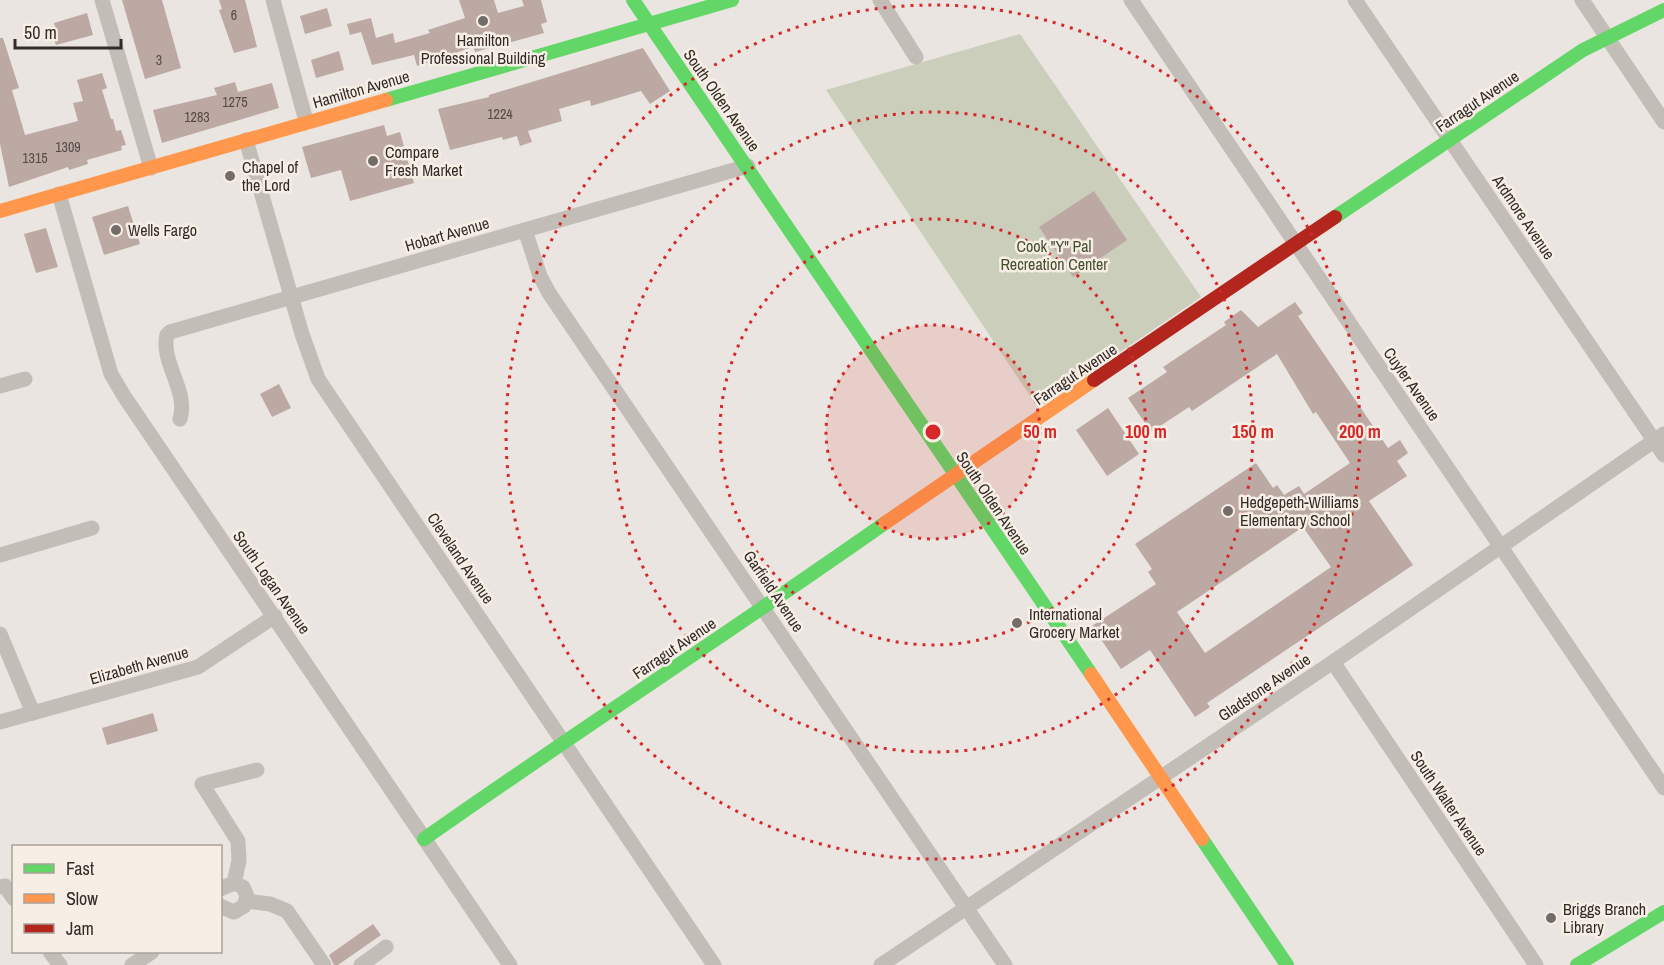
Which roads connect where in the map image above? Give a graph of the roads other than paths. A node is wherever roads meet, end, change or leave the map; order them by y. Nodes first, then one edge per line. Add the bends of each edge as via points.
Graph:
1 (102, 0) edge
2 (273, 0) edge
3 (633, 0) edge
4 (732, 0) edge
5 (880, 0) edge
6 (1131, 0) edge
7 (1356, 0) edge
8 (1582, 0) edge
9 (1664, 10) edge
10 (648, 24) junction
11 (1607, 38) junction
12 (916, 57) dead end
13 (306, 121) junction
14 (1664, 122) edge
15 (246, 140) junction
16 (1449, 140) junction
17 (748, 166) junction
18 (151, 168) junction
19 (59, 194) junction
20 (0, 211) edge
21 (525, 230) junction
22 (1295, 245) junction
23 (292, 299) junction
24 (25, 379) dead end
25 (0, 386) edge
26 (180, 419) dead end
27 (1659, 438) edge
28 (1664, 455) edge
29 (955, 474) junction
30 (92, 528) dead end
31 (1500, 546) junction
32 (0, 555) edge
33 (763, 606) junction
34 (275, 616) junction
35 (0, 634) edge
36 (1333, 662) junction
37 (33, 712) junction
38 (0, 722) edge
39 (563, 741) junction
40 (257, 770) dead end
41 (1159, 779) junction
42 (1664, 789) edge
43 (424, 839) junction
44 (227, 886) edge
45 (246, 901) junction
46 (222, 907) edge
47 (966, 908) junction
48 (1664, 912) edge
49 (386, 947) dead end
50 (149, 953) edge
51 (132, 965) edge
52 (324, 965) edge
53 (361, 965) edge
54 (510, 965) edge
55 (714, 965) edge
56 (881, 965) edge
57 (1005, 965) edge
58 (1287, 965) edge
59 (1536, 965) edge
60 (1577, 965) edge

1 - 18 street
2 - 13 street
3 - 10 main road, South Olden Avenue
4 - 10 main road, Hamilton Avenue
5 - 12 street
6 - 22 street, Cuyler Avenue
7 - 16 street, Ardmore Avenue
8 - 11 street
9 - 11 main road, Farragut Avenue
10 - 13 main road, Hamilton Avenue
10 - 17 main road, South Olden Avenue
11 - 14 street
11 - 16 main road, Farragut Avenue via 1582,50
13 - 15 main road, Hamilton Avenue
15 - 18 main road, Hamilton Avenue
15 - 23 street, Cleveland Avenue
16 - 22 main road, Farragut Avenue
16 - 27 street, Ardmore Avenue
17 - 21 street, Hobart Avenue
17 - 29 main road, South Olden Avenue
18 - 19 main road, Hamilton Avenue
19 - 20 main road, Hamilton Avenue
19 - 34 street, South Logan Avenue via 111,374
21 - 23 street, Hobart Avenue
21 - 33 street, Garfield Avenue via 549,293
22 - 29 main road, Farragut Avenue
22 - 31 street, Cuyler Avenue
23 - 26 street, Hobart Avenue via 167,335 165,345 180,398
23 - 39 street, Cleveland Avenue via 318,379
24 - 25 street
27 - 28 street, Ardmore Avenue
27 - 31 street, Gladstone Avenue
29 - 33 main road, Farragut Avenue
29 - 41 main road, South Olden Avenue
30 - 32 street
31 - 36 street, Gladstone Avenue
31 - 42 street, Cuyler Avenue
33 - 39 main road, Farragut Avenue
33 - 47 street, Garfield Avenue
34 - 37 street, Elizabeth Avenue via 198,667
34 - 43 street, South Logan Avenue
35 - 37 street
36 - 41 street, Gladstone Avenue
36 - 59 street, South Walter Avenue
37 - 38 street, Elizabeth Avenue
39 - 43 main road, Farragut Avenue
39 - 55 street, Cleveland Avenue
40 - 44 street via 202,784 238,841 239,861
41 - 47 street, Gladstone Avenue
41 - 58 main road, South Olden Avenue
43 - 54 street, South Logan Avenue
44 - 45 street via 243,887
45 - 46 street via 234,912
45 - 52 street via 287,911
47 - 56 street, Gladstone Avenue
47 - 57 street, Garfield Avenue
48 - 60 main road
49 - 53 street
50 - 51 street

